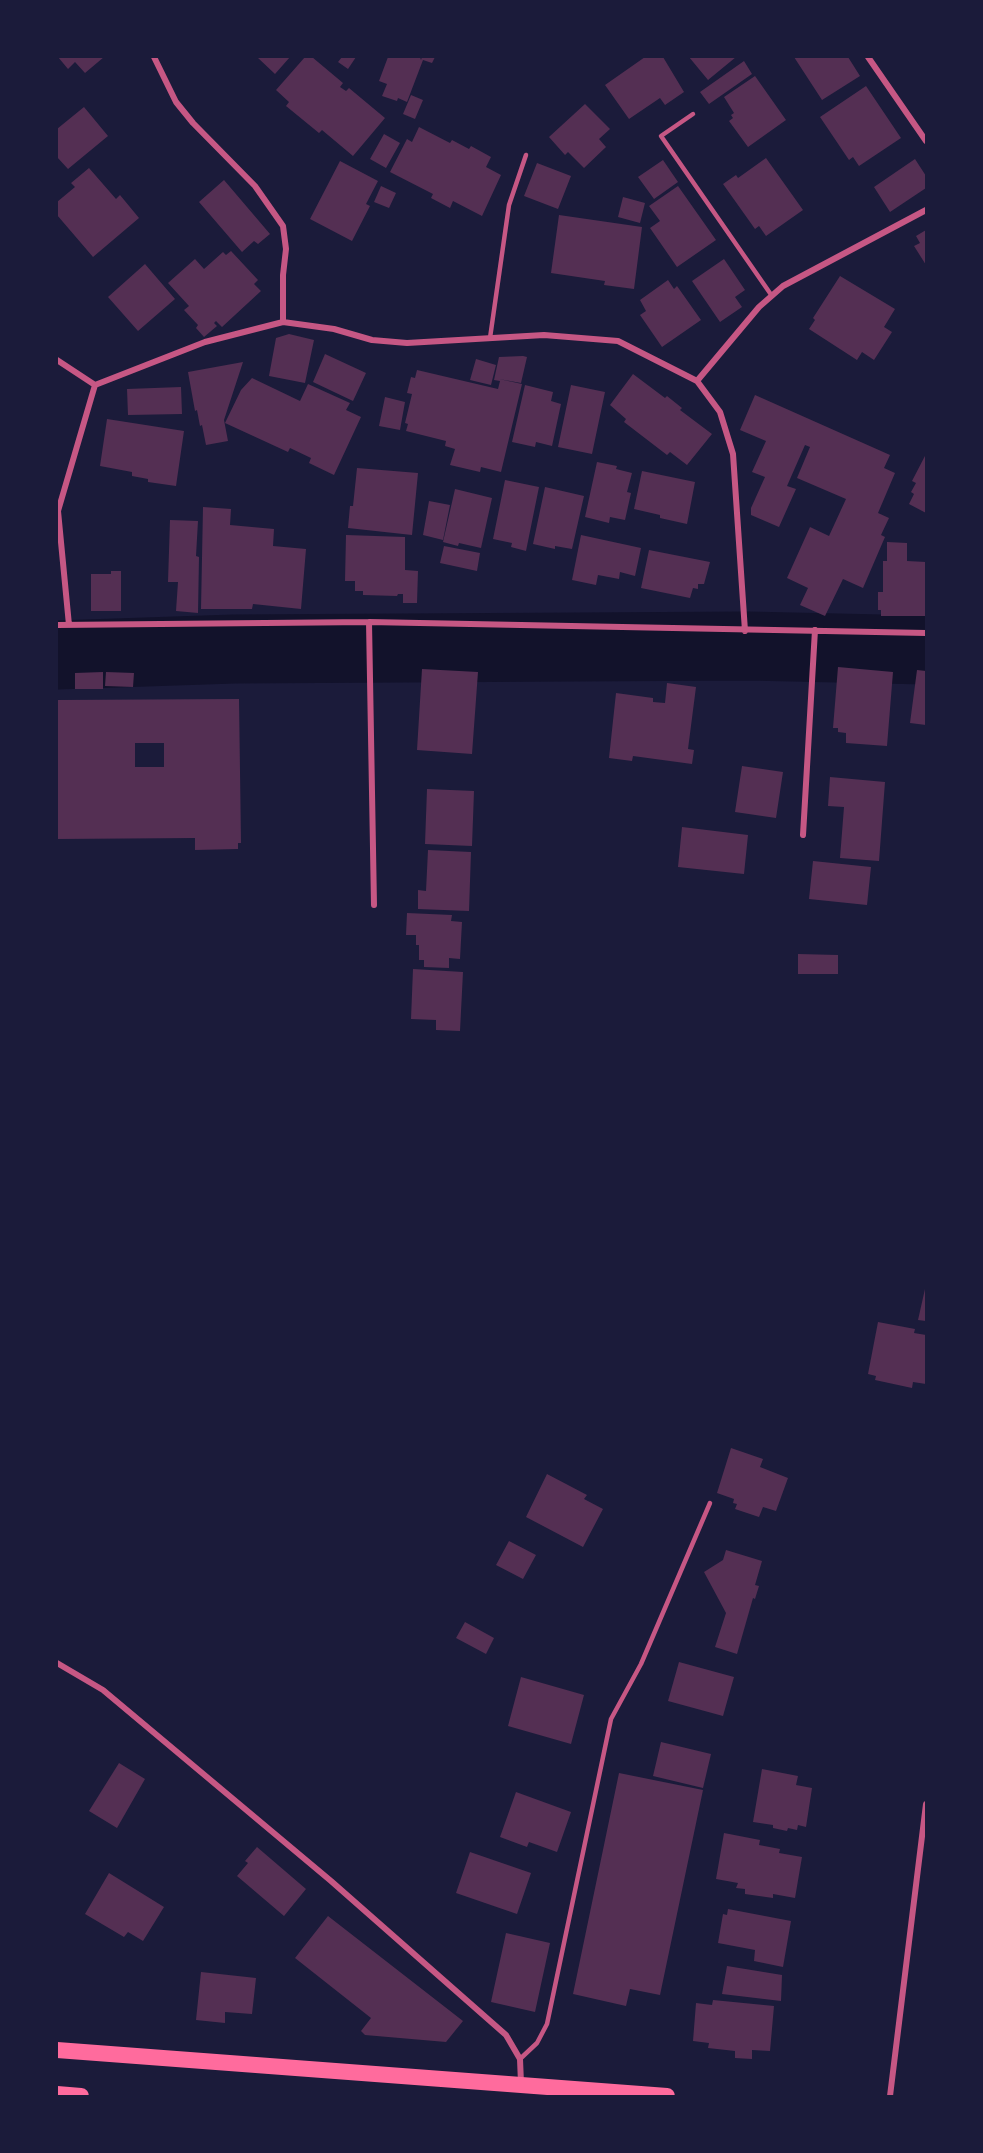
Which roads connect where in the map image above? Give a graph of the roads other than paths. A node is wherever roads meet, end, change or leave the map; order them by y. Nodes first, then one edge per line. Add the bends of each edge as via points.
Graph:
1 (154, 57) edge
2 (868, 57) edge
3 (693, 114) dead end
4 (926, 141) edge
5 (526, 155) dead end
6 (926, 210) edge
7 (772, 296) junction
8 (283, 322) junction
9 (490, 338) junction
10 (57, 360) edge
11 (697, 381) junction
12 (95, 385) junction
13 (369, 622) junction
14 (57, 625) edge
15 (69, 625) junction
16 (815, 630) junction
17 (745, 631) junction
18 (926, 633) edge
19 (803, 835) dead end
20 (374, 905) dead end
21 (710, 1503) dead end
22 (57, 1663) edge
23 (926, 1804) edge
24 (57, 2050) edge
25 (520, 2059) junction
26 (521, 2086) junction
27 (57, 2094) edge
28 (81, 2096) edge
29 (667, 2096) edge
30 (890, 2096) edge

1 - 8 street via 176,102 255,186 282,226 286,249
2 - 4 street
3 - 7 lane via 661,136
5 - 9 lane via 509,205
6 - 7 street via 783,286
7 - 11 street
8 - 9 street via 407,343
8 - 12 street via 205,342
9 - 11 street via 544,335 618,341
10 - 12 street
11 - 17 street via 720,412 733,454
12 - 15 street via 58,511
13 - 15 street
13 - 17 street
13 - 20 street
14 - 15 street
16 - 17 street
16 - 18 street
16 - 19 street
21 - 25 lane via 641,1664 611,1719 547,2024 537,2043
22 - 25 street via 103,1690 331,1881 506,2035
23 - 30 street
24 - 26 highway
25 - 26 street
26 - 29 highway
27 - 28 highway

